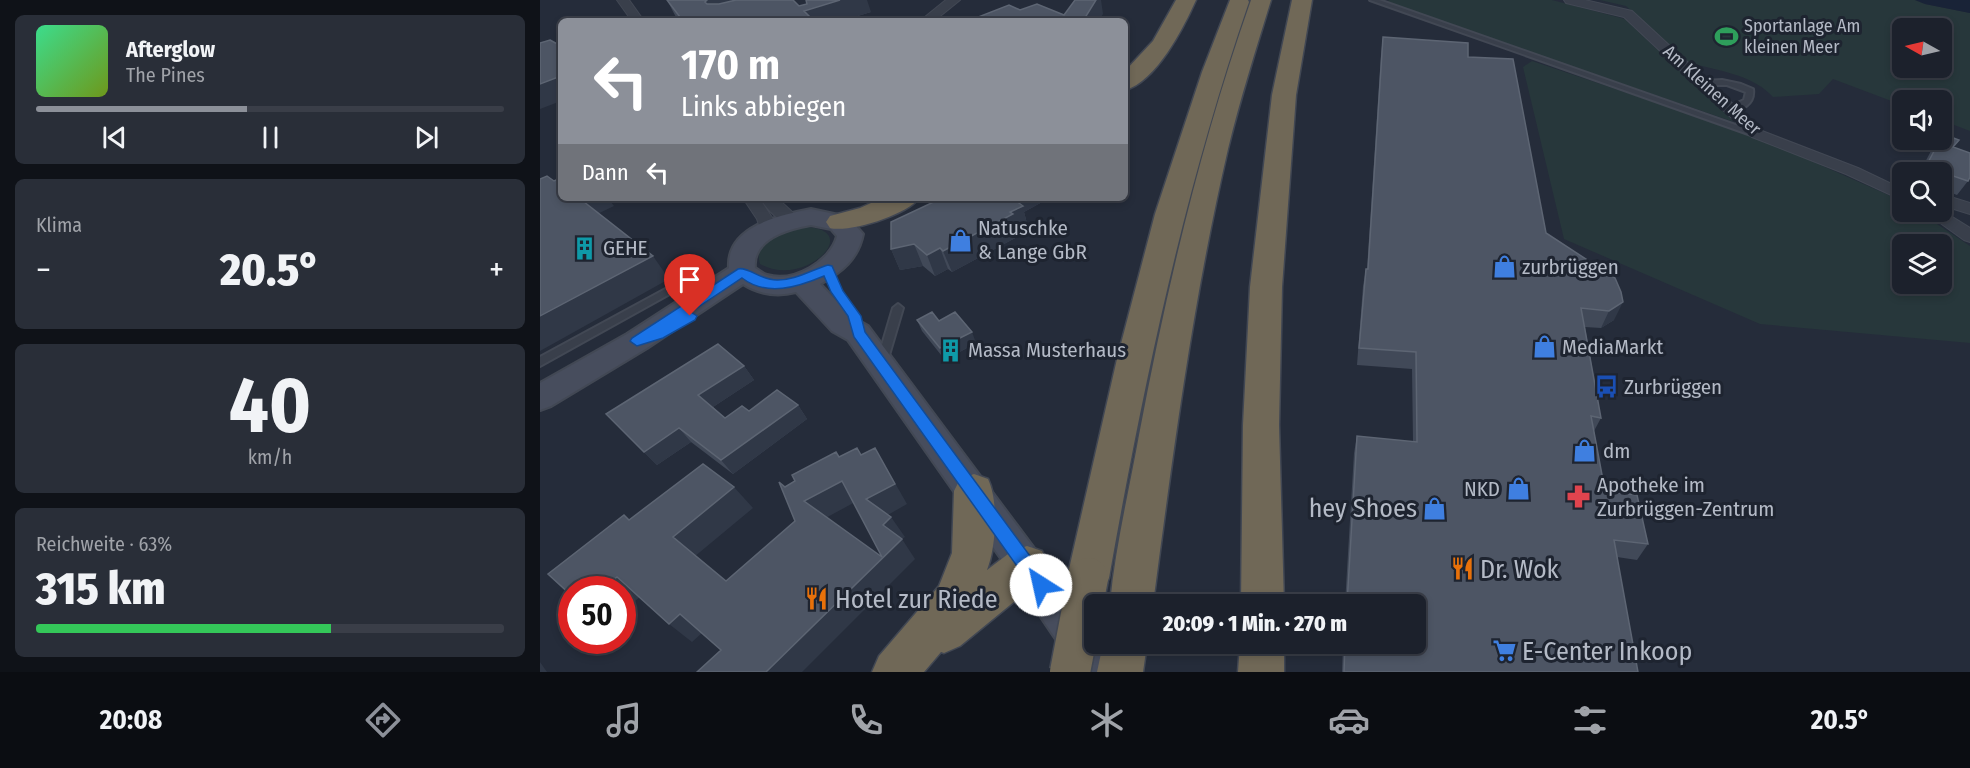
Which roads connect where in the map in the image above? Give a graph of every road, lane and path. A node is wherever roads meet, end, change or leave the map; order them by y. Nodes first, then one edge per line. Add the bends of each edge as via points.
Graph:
1 (623, 0) edge
2 (954, 0) edge
3 (1186, 0) edge
4 (1240, 0) edge
5 (1262, 0) edge
6 (1302, 0) edge
7 (1373, 0) edge
8 (1570, 0) edge
9 (636, 18) edge
10 (930, 18) edge
11 (1128, 80) edge
12 (1704, 83) junction
13 (1732, 109) junction
14 (1757, 134) junction
15 (1892, 189) edge
16 (753, 201) edge
17 (770, 201) edge
18 (898, 201) edge
19 (1952, 203) edge
20 (1970, 209) edge
21 (793, 220) junction
22 (840, 222) junction
23 (1948, 222) edge
24 (768, 230) junction
25 (1970, 236) edge
26 (828, 269) junction
27 (749, 277) junction
28 (801, 281) junction
29 (671, 289) dead end
30 (898, 308) dead end
31 (858, 333) junction
32 (540, 362) edge
33 (882, 364) junction
34 (540, 398) edge
35 (974, 491) junction
36 (1027, 565) junction
37 (1133, 594) edge
38 (1262, 594) edge
39 (1262, 654) edge
40 (903, 664) edge
41 (1102, 665) edge
42 (1262, 672) edge

1 - 9 street
2 - 10 street
3 - 11 highway via 1157,52
4 - 41 highway, bridge via 1192,133 1171,207 1118,430 1088,578
5 - 37 highway via 1222,125 1200,218 1154,451
6 - 38 highway via 1284,95 1266,287
7 - 14 lane
8 - 12 street, Am Kleinen Meer via 1628,14
12 - 13 street, Am Kleinen Meer
12 - 13 lane via 1726,82 1750,91 1744,106
13 - 14 street, Am Kleinen Meer
14 - 15 street, Am Kleinen Meer
16 - 24 street
17 - 21 street
18 - 22 highway
19 - 20 street
21 - 22 main road via 827,218
21 - 24 main road
22 - 26 main road via 851,234 851,242 840,260
23 - 25 street
24 - 27 main road via 741,257
26 - 28 main road
26 - 31 main road via 854,316
27 - 28 main road via 777,285
27 - 34 main road via 658,334 637,341
28 - 31 main road via 842,324
29 - 32 lane
30 - 33 lane
31 - 33 main road
33 - 35 main road
35 - 36 main road
35 - 40 highway via 973,554 955,600
36 - 40 highway
36 - 41 main road
39 - 42 highway

